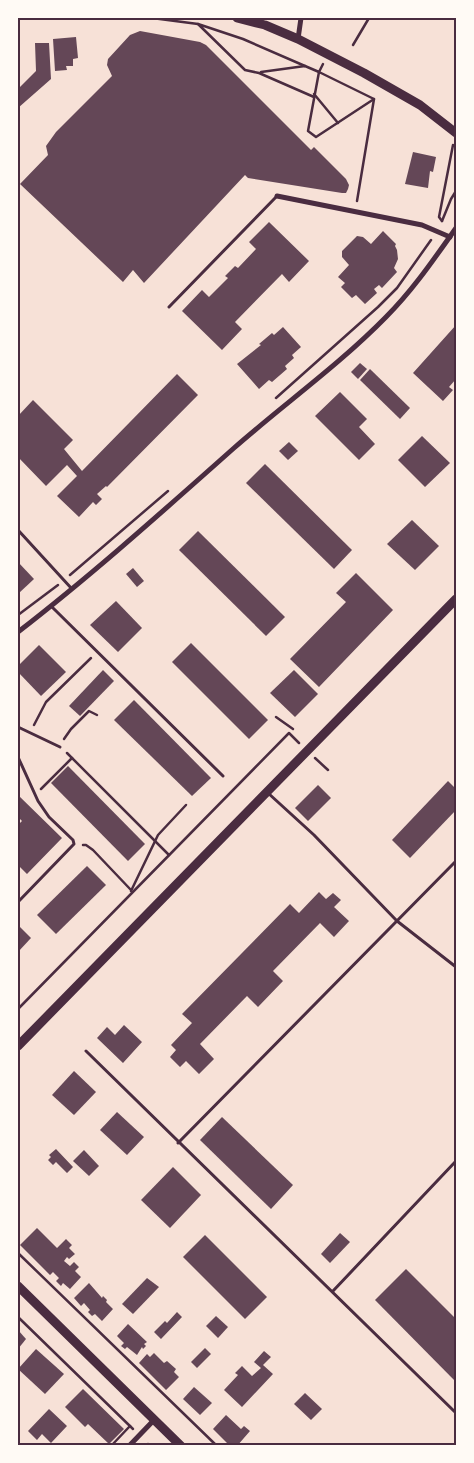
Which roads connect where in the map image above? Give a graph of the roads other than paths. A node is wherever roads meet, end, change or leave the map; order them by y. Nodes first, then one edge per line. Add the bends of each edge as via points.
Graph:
1 (237, 18) edge
2 (301, 18) edge
3 (298, 39) junction
4 (456, 133) edge
5 (276, 196) joint
6 (456, 228) edge
7 (450, 237) junction
8 (169, 307) dead end
9 (18, 530) edge
10 (72, 590) junction
11 (456, 599) edge
12 (51, 606) junction
13 (18, 632) edge
14 (18, 727) edge
15 (60, 747) road end
16 (18, 757) edge
17 (223, 776) dead end
18 (267, 792) junction
19 (456, 861) edge
20 (18, 902) edge
21 (397, 921) junction
22 (456, 967) edge
23 (18, 1046) edge
24 (86, 1051) dead end
25 (178, 1143) junction
26 (456, 1161) edge
27 (18, 1286) edge
28 (333, 1291) junction
29 (456, 1413) edge
30 (154, 1420) junction
31 (129, 1446) edge
32 (181, 1446) edge

1 - 3 street
2 - 3 street
3 - 4 street via 420,105
5 - 7 street via 422,224
5 - 8 lane
6 - 7 street
7 - 10 street via 419,280 386,317
9 - 10 lane
10 - 12 street
11 - 18 street
12 - 13 street
12 - 17 lane
14 - 15 lane
16 - 20 lane via 35,795 74,844
18 - 21 lane via 314,835
18 - 23 street
19 - 21 lane
21 - 22 lane
21 - 25 lane
24 - 25 lane
25 - 28 lane
26 - 28 lane
27 - 30 street
28 - 29 lane
30 - 31 street
30 - 32 street

